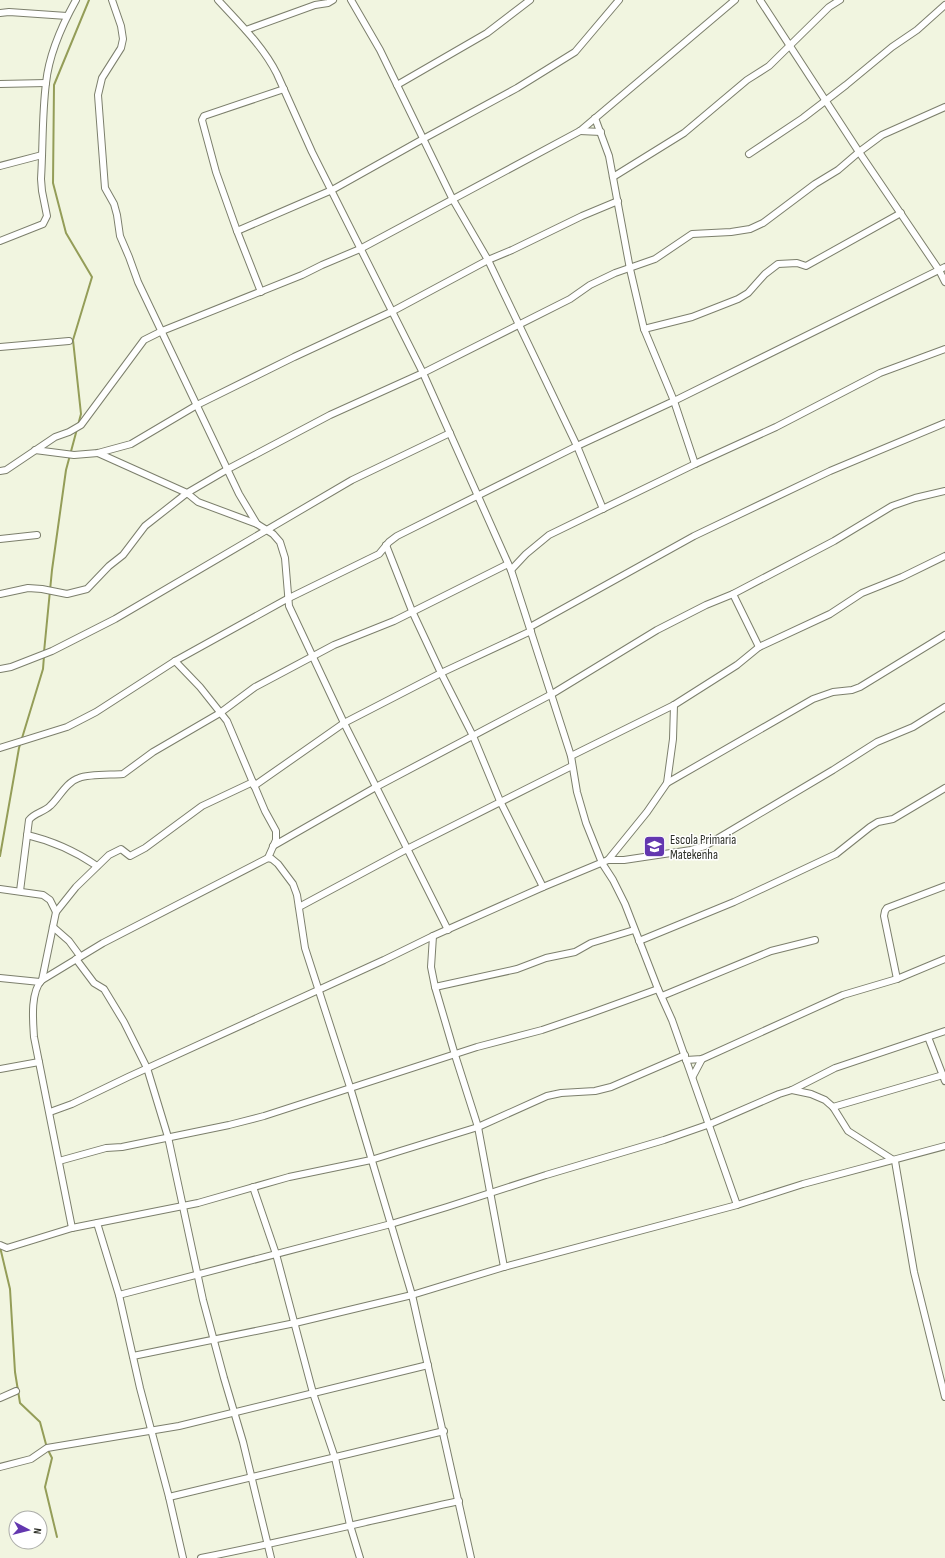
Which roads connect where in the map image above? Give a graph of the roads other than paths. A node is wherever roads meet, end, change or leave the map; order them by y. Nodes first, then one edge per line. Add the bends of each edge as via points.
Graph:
1 (76, 0) edge
2 (112, 0) edge
3 (218, 0) edge
4 (333, 0) edge
5 (351, 0) edge
6 (530, 0) edge
7 (619, 0) edge
8 (735, 0) edge
9 (760, 0) edge
10 (840, 0) edge
11 (945, 5) edge
12 (0, 13) edge
13 (67, 16) junction
14 (246, 30) junction
15 (790, 46) junction
16 (46, 83) junction
17 (0, 84) edge
18 (397, 85) junction
19 (284, 89) junction
20 (825, 100) junction
21 (945, 107) edge
22 (595, 118) junction
23 (580, 131) junction
24 (600, 132) junction
25 (423, 139) junction
26 (859, 152) junction
27 (749, 154) dead end
28 (42, 155) junction
29 (0, 166) edge
30 (613, 178) junction
31 (332, 190) junction
32 (452, 198) junction
33 (618, 201) junction
34 (901, 213) junction
35 (237, 231) junction
36 (0, 241) edge
37 (360, 249) junction
38 (488, 260) junction
39 (942, 268) edge
40 (630, 269) junction
41 (945, 282) edge
42 (261, 292) junction
43 (393, 311) junction
44 (519, 323) junction
45 (644, 329) junction
46 (162, 331) junction
47 (69, 341) dead end
48 (0, 347) edge
49 (945, 349) edge
50 (423, 373) junction
51 (674, 401) junction
52 (197, 405) junction
53 (945, 423) edge
54 (450, 433) junction
55 (577, 446) junction
56 (35, 450) junction
57 (98, 453) junction
58 (695, 464) junction
59 (228, 469) junction
60 (0, 471) edge
61 (945, 491) edge
62 (187, 493) junction
63 (478, 496) junction
64 (603, 509) junction
65 (257, 524) junction
66 (267, 530) junction
67 (37, 535) dead end
68 (0, 539) edge
69 (386, 546) junction
70 (945, 556) edge
71 (508, 564) junction
72 (511, 570) junction
73 (0, 594) edge
74 (733, 594) junction
75 (287, 599) junction
76 (412, 611) junction
77 (530, 629) junction
78 (945, 635) edge
79 (759, 647) junction
80 (312, 657) junction
81 (176, 661) junction
82 (0, 669) edge
83 (441, 673) junction
84 (552, 694) junction
85 (674, 704) junction
86 (945, 707) edge
87 (220, 713) junction
88 (344, 723) junction
89 (473, 736) junction
90 (0, 748) edge
91 (571, 756) junction
92 (572, 766) junction
93 (667, 783) junction
94 (254, 784) junction
95 (376, 787) junction
96 (945, 788) edge
97 (500, 801) junction
98 (27, 835) junction
99 (273, 846) junction
100 (407, 849) junction
101 (268, 858) junction
102 (605, 862) junction
103 (97, 866) junction
104 (945, 886) edge
105 (543, 887) junction
106 (0, 889) edge
107 (20, 891) junction
108 (299, 907) junction
109 (56, 912) junction
110 (53, 927) junction
111 (448, 930) junction
112 (634, 930) junction
113 (433, 936) junction
114 (639, 940) junction
115 (815, 940) dead end
116 (78, 958) junction
117 (945, 959) edge
118 (0, 978) edge
119 (897, 979) junction
120 (41, 981) junction
121 (435, 988) junction
122 (658, 989) junction
123 (319, 990) junction
124 (662, 996) junction
125 (945, 1031) edge
126 (928, 1037) junction
127 (455, 1055) junction
128 (686, 1058) junction
129 (702, 1059) junction
130 (39, 1062) junction
131 (148, 1068) junction
132 (0, 1069) edge
133 (692, 1076) junction
134 (944, 1078) edge
135 (350, 1087) junction
136 (792, 1090) junction
137 (833, 1107) junction
138 (50, 1112) junction
139 (710, 1124) junction
140 (478, 1127) junction
141 (168, 1137) junction
142 (945, 1146) edge
143 (371, 1160) junction
144 (59, 1161) junction
145 (895, 1161) junction
146 (253, 1187) junction
147 (491, 1193) junction
148 (737, 1205) junction
149 (183, 1206) junction
150 (97, 1223) junction
151 (391, 1224) junction
152 (72, 1228) junction
153 (0, 1245) edge
154 (276, 1254) junction
155 (504, 1267) junction
156 (198, 1275) junction
157 (119, 1295) junction
158 (412, 1295) junction
159 (295, 1323) junction
160 (214, 1341) junction
161 (133, 1356) junction
162 (428, 1365) junction
163 (16, 1391) dead end
164 (313, 1393) junction
165 (945, 1397) edge
166 (0, 1398) edge
167 (235, 1412) junction
168 (151, 1431) junction
169 (444, 1431) junction
170 (335, 1458) junction
171 (0, 1467) edge
172 (252, 1478) junction
173 (169, 1497) junction
174 (459, 1501) junction
175 (350, 1524) junction
176 (268, 1545) junction
177 (183, 1558) edge
178 (201, 1558) edge
179 (271, 1558) edge
180 (360, 1558) edge
181 (472, 1558) edge

1 - 13 street
2 - 46 street via 123,40 121,48 102,78 98,95 105,188 114,204 123,245
3 - 14 street
4 - 14 street
5 - 18 street
6 - 18 street via 487,33
7 - 25 street via 575,52 517,88
8 - 22 street
9 - 15 street
10 - 15 street via 829,7
11 - 20 street via 917,30
12 - 13 street
13 - 16 street via 55,45
14 - 19 street via 271,62
15 - 20 street
15 - 30 street via 769,66 747,80 684,133
16 - 17 street
16 - 28 street
18 - 25 street
19 - 31 street
19 - 35 street via 203,118 216,172
20 - 26 street
20 - 27 street
21 - 26 street via 882,135
22 - 23 street
22 - 24 street
23 - 24 street
23 - 32 street
24 - 30 street via 609,156
25 - 31 street
25 - 32 street
26 - 34 street
26 - 40 street via 763,223 750,229 692,234 655,259
28 - 29 street
28 - 36 street via 42,191 46,220 43,224
30 - 33 street
31 - 35 street
31 - 37 street
32 - 37 street
32 - 38 street
33 - 38 street
33 - 40 street
34 - 39 street
34 - 45 street via 806,266 797,263 778,264 748,293 738,299 692,317
35 - 42 street
37 - 42 street
37 - 43 street
38 - 43 street
38 - 44 street
39 - 41 street
39 - 51 street
40 - 44 street via 590,285 570,299
40 - 45 street
42 - 46 street
43 - 50 street
43 - 52 street
44 - 50 street
44 - 55 street
45 - 51 street
46 - 52 street
46 - 56 street via 144,340 81,425
47 - 48 street
49 - 58 street via 880,373 776,427
50 - 54 street
50 - 59 street via 330,415
51 - 55 street
51 - 58 street
52 - 57 street via 131,444
52 - 59 street
53 - 77 street via 830,471 694,536
54 - 63 street
54 - 66 street via 352,480
55 - 63 street
55 - 64 street
56 - 57 street via 74,455
56 - 60 street via 6,470
57 - 62 street
58 - 64 street
59 - 62 street
59 - 65 street
61 - 74 street via 892,506 834,541
62 - 65 street via 198,502
62 - 73 street via 145,526 122,555 87,589 67,594 28,588
63 - 69 street via 397,536
63 - 71 street
64 - 72 street via 549,535
65 - 66 street
66 - 75 street via 280,542 285,558
66 - 82 street via 115,619 52,651
67 - 68 street
69 - 75 street via 379,554
69 - 76 street
70 - 79 street via 862,593 830,614
71 - 72 street
71 - 76 street
72 - 77 street
74 - 79 street
74 - 84 street via 658,630
75 - 80 street
75 - 81 street
76 - 80 street
76 - 83 street
77 - 83 street
77 - 84 street
78 - 93 street via 860,687 813,699
79 - 85 street via 737,665
80 - 87 street via 255,687
80 - 88 street
81 - 87 street
81 - 90 street via 96,712 67,727
83 - 88 street
83 - 89 street
84 - 89 street
84 - 91 street
85 - 91 street
85 - 93 street via 673,739
86 - 102 street via 913,727 877,742 705,846
87 - 94 street via 227,721
87 - 98 street via 153,752 123,774 78,778 45,811 29,820
88 - 94 street
88 - 95 street
89 - 95 street
89 - 97 street
91 - 92 street
92 - 97 street
92 - 102 street via 586,822
93 - 102 street via 648,812
94 - 99 street via 276,830
94 - 103 street via 202,806 145,848 128,856 118,849
95 - 99 street
95 - 100 street
96 - 114 street via 893,819 878,822 836,854 734,902
97 - 100 street
97 - 105 street
98 - 103 street via 64,847
98 - 107 street
99 - 101 street
100 - 108 street
100 - 111 street
101 - 108 street via 278,864 293,884
101 - 116 street via 166,909
102 - 105 street
102 - 112 street
103 - 109 street
104 - 119 street via 885,911
105 - 111 street
106 - 107 street
107 - 109 street via 43,895 50,900
108 - 123 street via 306,948
109 - 110 street
110 - 116 street via 69,941
110 - 120 street
111 - 113 street
112 - 114 street
112 - 121 street via 591,943 575,952 546,958 517,969
113 - 121 street via 431,967
113 - 123 street
114 - 122 street
115 - 124 street via 771,951
116 - 120 street
116 - 131 street via 94,983 104,989
117 - 119 street
118 - 120 street
119 - 129 street via 843,995
120 - 130 street via 34,999 32,1015
121 - 127 street
122 - 124 street
122 - 127 street via 589,1014
123 - 131 street
123 - 135 street
124 - 128 street
125 - 126 street
126 - 134 street
126 - 136 street via 835,1068
127 - 135 street
127 - 140 street
128 - 129 street
128 - 133 street
128 - 140 street via 610,1087 547,1096
129 - 133 street
130 - 132 street
130 - 138 street
131 - 138 street
131 - 141 street
133 - 139 street
134 - 137 street
135 - 141 street via 264,1116
135 - 143 street
136 - 137 street via 811,1094
136 - 139 street
137 - 145 street via 848,1131
138 - 144 street
139 - 147 street
139 - 148 street
140 - 143 street
140 - 147 street
141 - 144 street via 106,1148
141 - 149 street
142 - 145 street
143 - 146 street
143 - 151 street
144 - 152 street
145 - 148 street via 803,1184
145 - 165 street via 914,1272
146 - 149 street
146 - 154 street
147 - 151 street
147 - 155 street
148 - 155 street
149 - 150 street
149 - 156 street
150 - 152 street
150 - 157 street
151 - 154 street
151 - 158 street
152 - 153 street via 7,1248
154 - 156 street
154 - 159 street
155 - 158 street
156 - 157 street
156 - 160 street
157 - 161 street
158 - 159 street
158 - 162 street
159 - 160 street
159 - 164 street
160 - 161 street
160 - 167 street
161 - 168 street
162 - 164 street
162 - 169 street
163 - 166 street
164 - 167 street
164 - 170 street
167 - 168 street
167 - 172 street
168 - 171 street via 47,1448 31,1459
168 - 173 street
169 - 170 street
169 - 174 street
170 - 172 street
170 - 175 street
172 - 173 street
172 - 176 street
173 - 177 street
174 - 175 street
174 - 181 street
175 - 176 street
175 - 180 street
176 - 178 street
176 - 179 street

